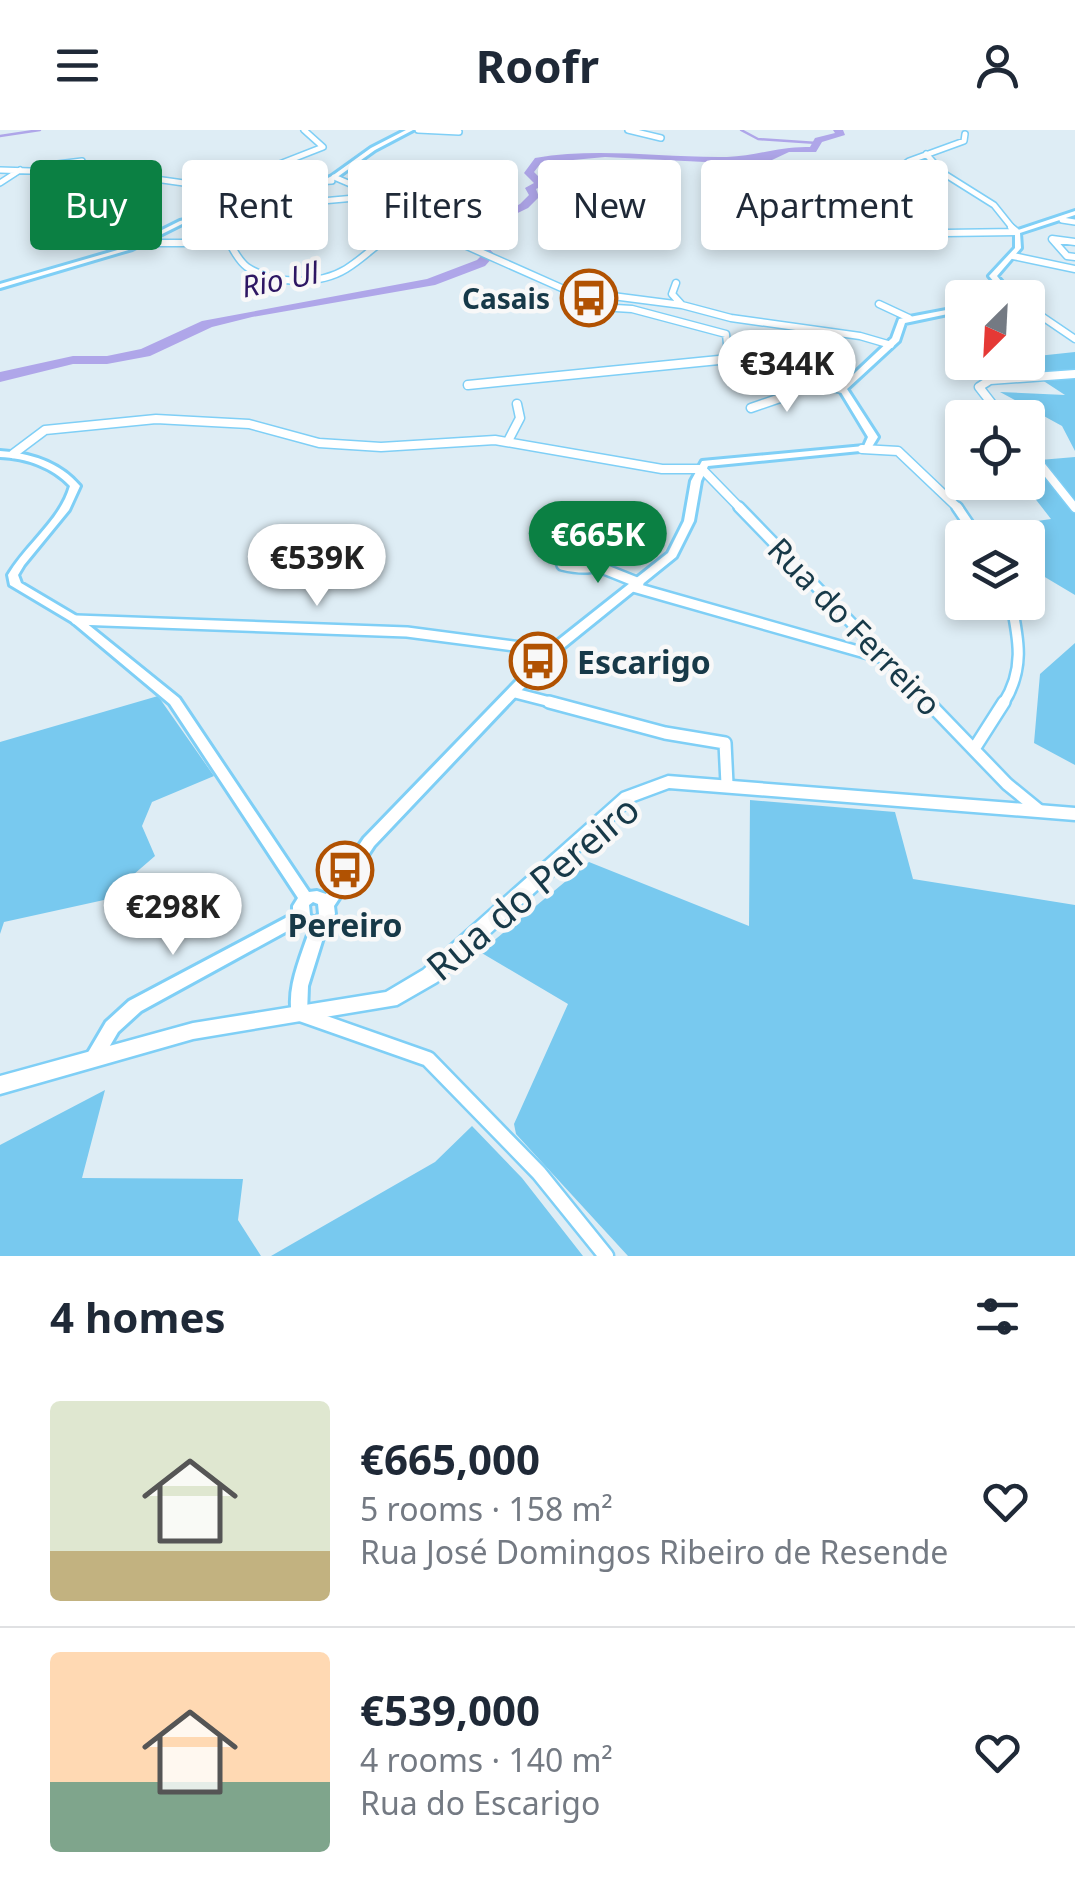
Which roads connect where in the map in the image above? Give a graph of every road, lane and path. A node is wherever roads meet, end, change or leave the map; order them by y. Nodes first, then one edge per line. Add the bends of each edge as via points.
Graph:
1 (304, 130) edge
2 (410, 130) edge
3 (418, 130) edge
4 (628, 130) edge
5 (459, 132) edge
6 (965, 134) dead end
7 (661, 138) dead end
8 (926, 154) junction
9 (289, 160) edge
10 (30, 169) edge
11 (0, 170) edge
12 (16, 171) junction
13 (328, 179) edge
14 (331, 179) junction
15 (328, 180) edge
16 (0, 183) edge
17 (182, 183) edge
18 (348, 183) edge
19 (1075, 212) edge
20 (1062, 220) junction
21 (1075, 222) edge
22 (1017, 232) junction
23 (1075, 242) edge
24 (116, 250) edge
25 (235, 250) edge
26 (368, 250) edge
27 (472, 250) edge
28 (1012, 256) junction
29 (1075, 257) edge
30 (1075, 269) edge
31 (997, 280) edge
32 (676, 282) dead end
33 (0, 286) edge
34 (879, 304) dead end
35 (682, 305) junction
36 (582, 306) dead end
37 (945, 312) edge
38 (909, 318) junction
39 (1045, 319) edge
40 (1075, 339) edge
41 (891, 344) junction
42 (729, 359) junction
43 (1075, 374) edge
44 (802, 383) junction
45 (468, 384) dead end
46 (842, 389) junction
47 (989, 400) edge
48 (517, 404) dead end
49 (751, 408) dead end
50 (508, 441) junction
51 (862, 450) junction
52 (7, 454) edge
53 (702, 470) junction
54 (1045, 470) edge
55 (1075, 508) edge
56 (966, 520) edge
57 (613, 552) dead end
58 (562, 565) dead end
59 (599, 567) junction
60 (636, 585) junction
61 (76, 620) junction
62 (1016, 620) edge
63 (552, 651) junction
64 (887, 659) junction
65 (515, 693) junction
66 (974, 749) junction
67 (727, 784) junction
68 (1007, 784) junction
69 (1008, 810) junction
70 (1042, 812) junction
71 (1075, 814) edge
72 (303, 908) junction
73 (325, 911) junction
74 (299, 1014) junction
75 (95, 1056) junction
76 (0, 1085) edge
77 (606, 1256) edge

1 - 9 street via 323,147
2 - 14 street
3 - 5 street
4 - 7 street
6 - 8 street via 964,141
8 - 22 street
8 - 22 street via 883,174 864,196 802,206 791,219 904,234
10 - 12 street
11 - 12 street
12 - 16 street
12 - 17 street
13 - 14 street
14 - 15 street
14 - 18 street
19 - 20 street
20 - 21 street
20 - 22 street
22 - 28 street
23 - 29 street via 1052,240
24 - 33 street
25 - 26 street via 245,266 321,283
27 - 35 street via 583,294
28 - 30 street
28 - 31 street via 993,276
32 - 35 street via 672,294
34 - 38 street
35 - 41 street
36 - 42 street via 632,310 726,334
37 - 38 street
38 - 41 street
39 - 40 street
41 - 46 street
42 - 44 street
42 - 45 street
43 - 47 street via 990,380 979,387
44 - 46 street
44 - 49 street
46 - 51 street via 872,437
48 - 50 street via 520,418
50 - 52 street via 381,447 319,443 250,424 156,419 46,430
50 - 53 street
51 - 53 street via 716,459
51 - 56 street via 898,451
52 - 61 street via 64,475 74,486 13,575 24,591
53 - 60 street via 679,544
53 - 64 street, Rua do Ferreiro
54 - 55 street
57 - 59 street
58 - 59 street
59 - 60 street
60 - 63 street
60 - 64 street
61 - 63 street via 407,632
61 - 72 street via 180,708
62 - 66 street via 1022,652 1014,687
63 - 65 street
64 - 66 street, Rua do Ferreiro
65 - 67 street via 725,743
65 - 73 street via 369,842
66 - 68 street, Rua do Ferreiro
67 - 69 main road, Rua do Pereiro
67 - 74 main road, Rua do Pereiro via 668,782 628,798 430,976 390,999
68 - 69 street
68 - 70 street, Rua do Ferreiro
69 - 70 main road, Rua do Pereiro
70 - 71 main road, Rua do Pereiro
72 - 73 street via 307,921
72 - 75 street via 135,1006
73 - 74 street via 300,986
74 - 75 main road, Rua do Pereiro
74 - 77 street via 428,1059 538,1173
75 - 76 main road, Rua do Pereiro

